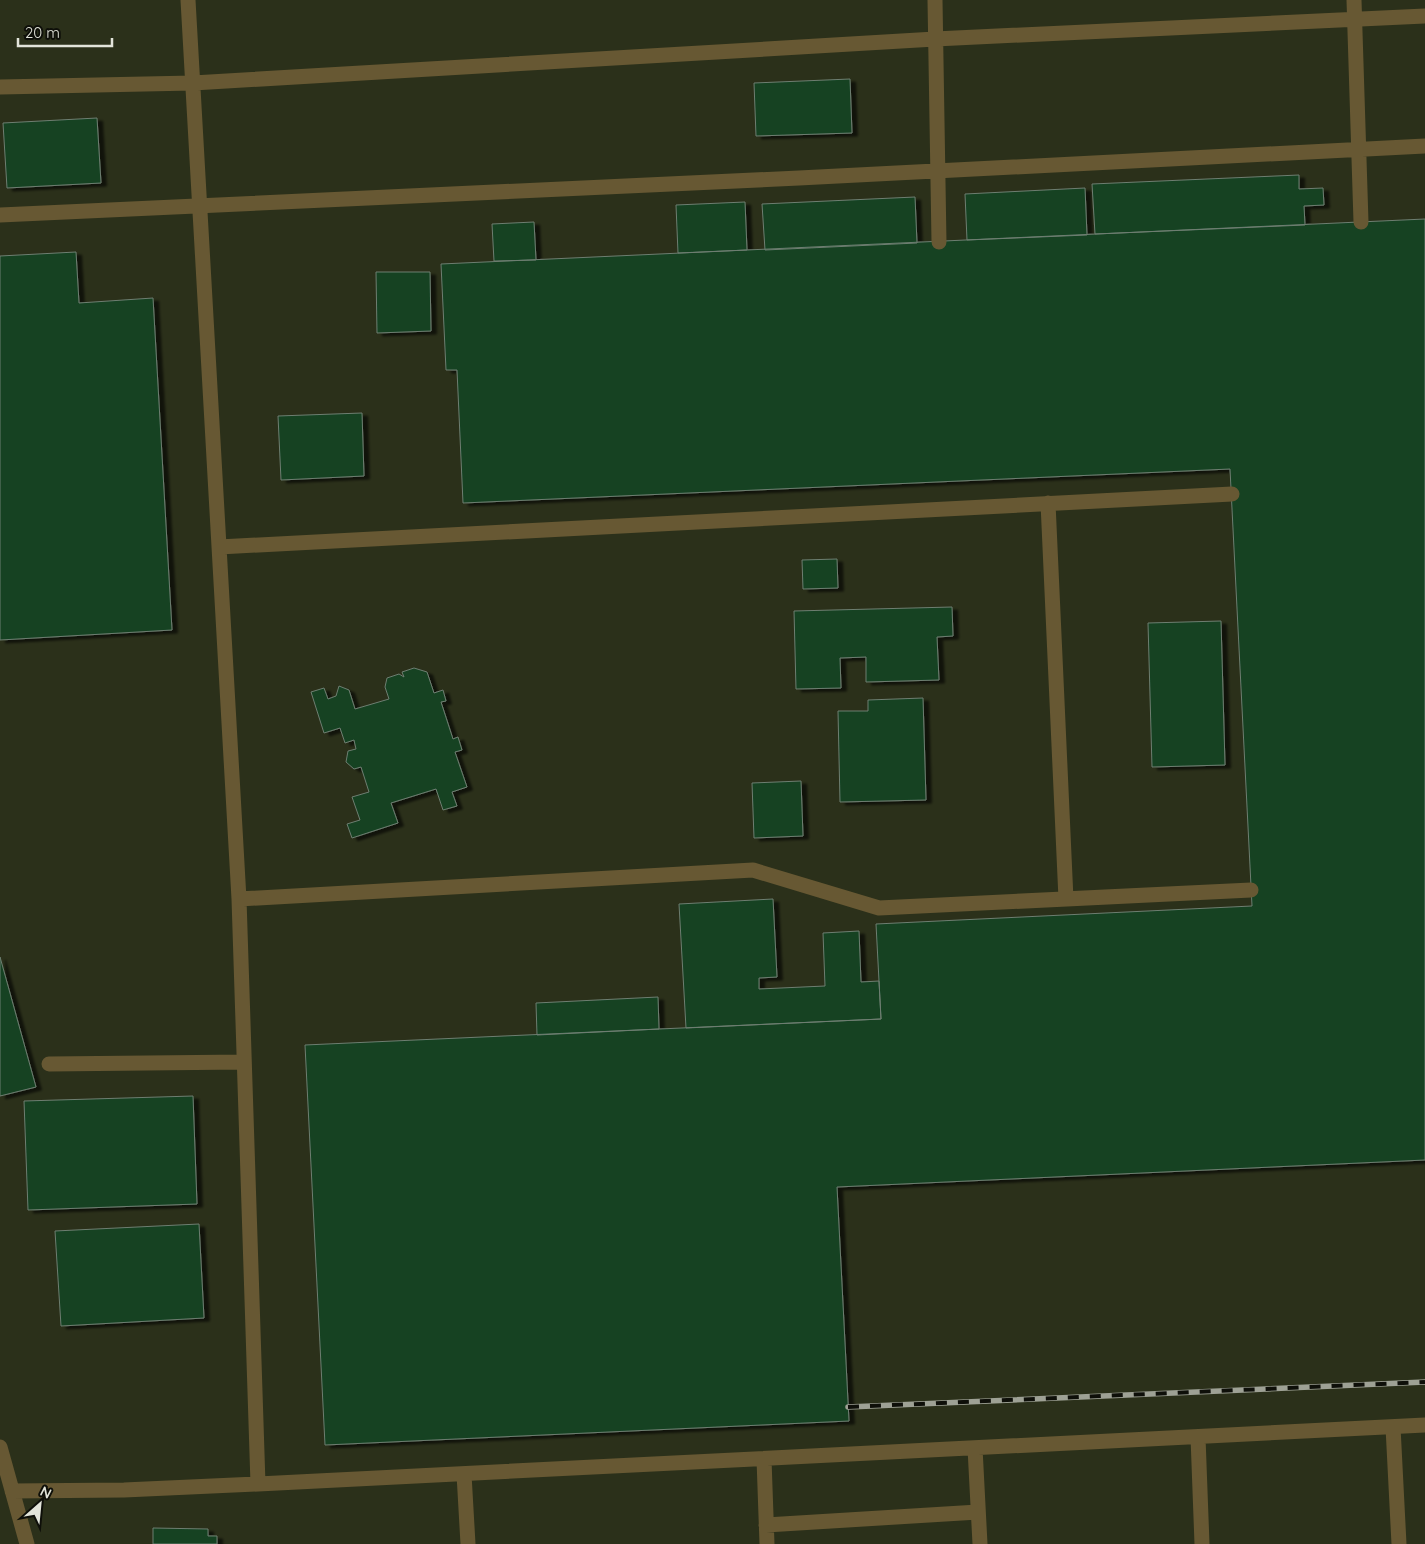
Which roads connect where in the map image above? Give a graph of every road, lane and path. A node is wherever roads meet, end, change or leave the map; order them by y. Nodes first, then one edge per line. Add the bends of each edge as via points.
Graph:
1 (188, 0) edge
2 (935, 0) edge
3 (1354, 0) edge
4 (1425, 16) edge
5 (1354, 19) junction
6 (935, 39) junction
7 (193, 83) junction
8 (0, 87) edge
9 (1425, 146) edge
10 (1359, 150) junction
11 (937, 171) junction
12 (200, 206) junction
13 (0, 215) edge
14 (1361, 222) dead end
15 (939, 242) dead end
16 (1232, 494) dead end
17 (1048, 503) junction
18 (219, 547) junction
19 (1251, 890) dead end
20 (239, 899) junction
21 (1066, 899) junction
22 (244, 1062) junction
23 (49, 1064) dead end
24 (1425, 1425) edge
25 (1393, 1427) junction
26 (1198, 1437) junction
27 (0, 1447) edge
28 (975, 1448) junction
29 (764, 1458) junction
30 (464, 1474) junction
31 (258, 1484) junction
32 (12, 1491) junction
33 (978, 1512) junction
34 (766, 1526) junction
35 (27, 1544) edge
36 (468, 1544) edge
37 (767, 1544) edge
38 (980, 1544) edge
39 (1202, 1544) edge
40 (1399, 1544) edge

1 - 7 street
2 - 6 street
3 - 5 street
4 - 5 street
5 - 6 street
5 - 10 street
6 - 7 street
6 - 11 street
7 - 8 street
7 - 12 street
9 - 10 street
10 - 11 street
10 - 14 street
11 - 12 street
11 - 15 street
12 - 13 street
12 - 18 street
16 - 17 street
17 - 18 street
17 - 21 street
18 - 20 street
19 - 21 street
20 - 21 street via 753,870 879,908
20 - 22 street
22 - 23 street
22 - 31 street
24 - 25 street
25 - 26 street
25 - 40 street
26 - 28 street
26 - 39 street
27 - 32 street
28 - 29 street
28 - 33 street
29 - 30 street
29 - 34 street
30 - 31 street
30 - 36 street
31 - 32 street
32 - 35 street
33 - 34 street
33 - 38 street
34 - 37 street

